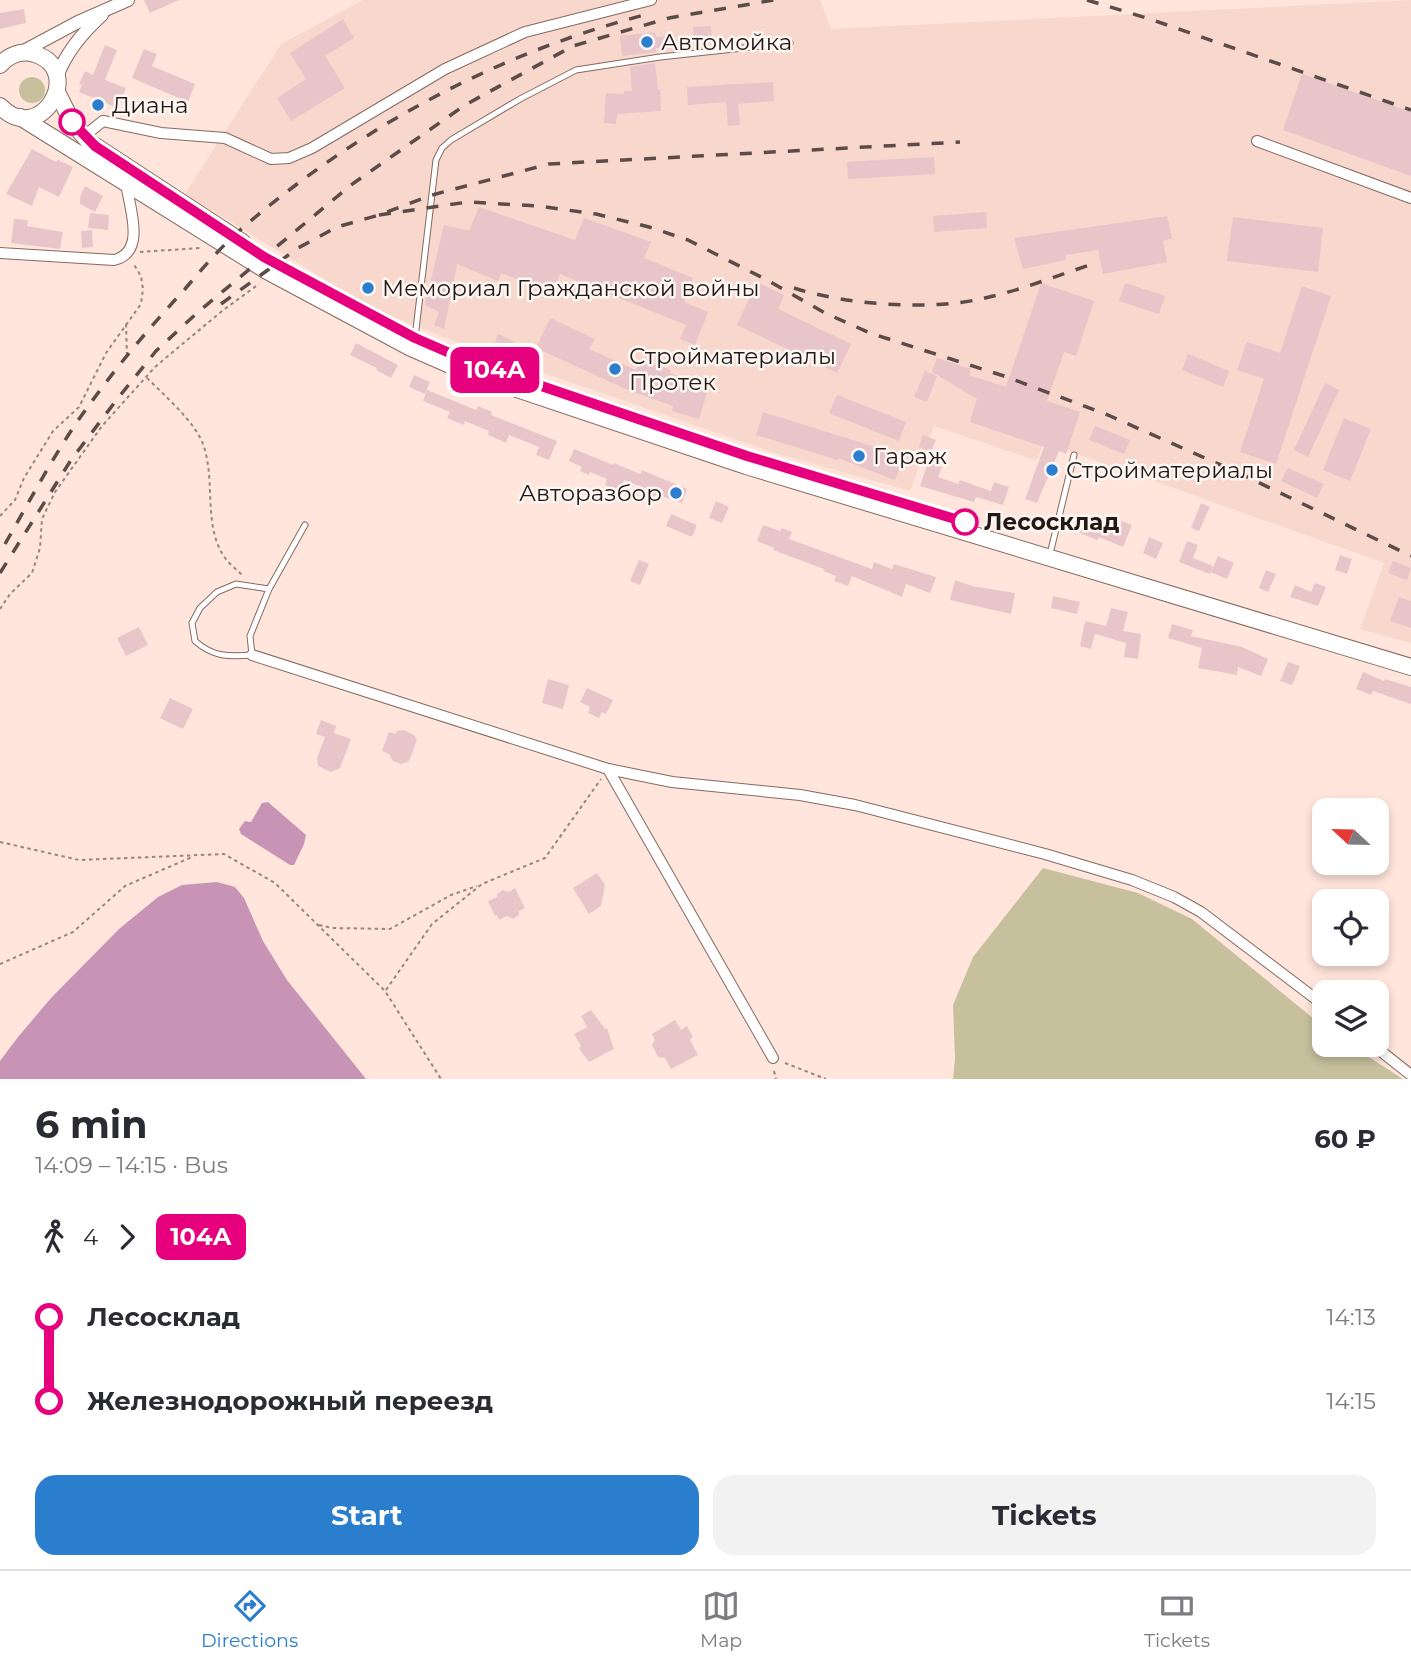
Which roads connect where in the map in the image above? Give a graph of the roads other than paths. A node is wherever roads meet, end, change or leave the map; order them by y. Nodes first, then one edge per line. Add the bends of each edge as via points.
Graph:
1 (128, 0) edge
2 (651, 0) edge
3 (107, 10) junction
4 (790, 43) dead end
5 (20, 53) junction
6 (1, 63) edge
7 (57, 84) junction
8 (1, 108) edge
9 (20, 117) junction
10 (84, 136) junction
11 (1257, 141) dead end
12 (126, 182) junction
13 (1411, 198) edge
14 (0, 253) edge
15 (415, 338) junction
16 (1074, 455) dead end
17 (305, 525) dead end
18 (1050, 553) junction
19 (269, 589) junction
20 (252, 655) junction
21 (1411, 659) edge
22 (1411, 667) edge
23 (608, 769) junction
24 (1312, 996) edge
25 (1388, 1057) edge
26 (773, 1058) road end
27 (1411, 1075) edge

1 - 3 street
2 - 10 street via 525,32 445,69 289,158 271,159 225,138 161,133 103,121
3 - 5 street
3 - 7 street via 70,49
4 - 15 lane via 576,70 451,140 436,160
5 - 6 main road
5 - 7 main road via 43,58
7 - 9 main road via 54,101 43,112
7 - 10 main road via 72,122
8 - 9 main road
9 - 12 main road
10 - 15 main road via 264,257
11 - 13 street
12 - 14 street via 135,219 128,253 114,260
12 - 18 main road via 267,271 466,372 746,466
15 - 18 main road via 468,361 747,456
16 - 18 lane
17 - 19 lane
18 - 21 main road
18 - 22 main road
19 - 20 lane via 250,636
19 - 20 lane via 236,584 217,592 192,623 195,641 206,651 226,657
20 - 23 street
23 - 24 street via 672,782 855,805 1132,880 1201,912
23 - 26 street
25 - 27 street

